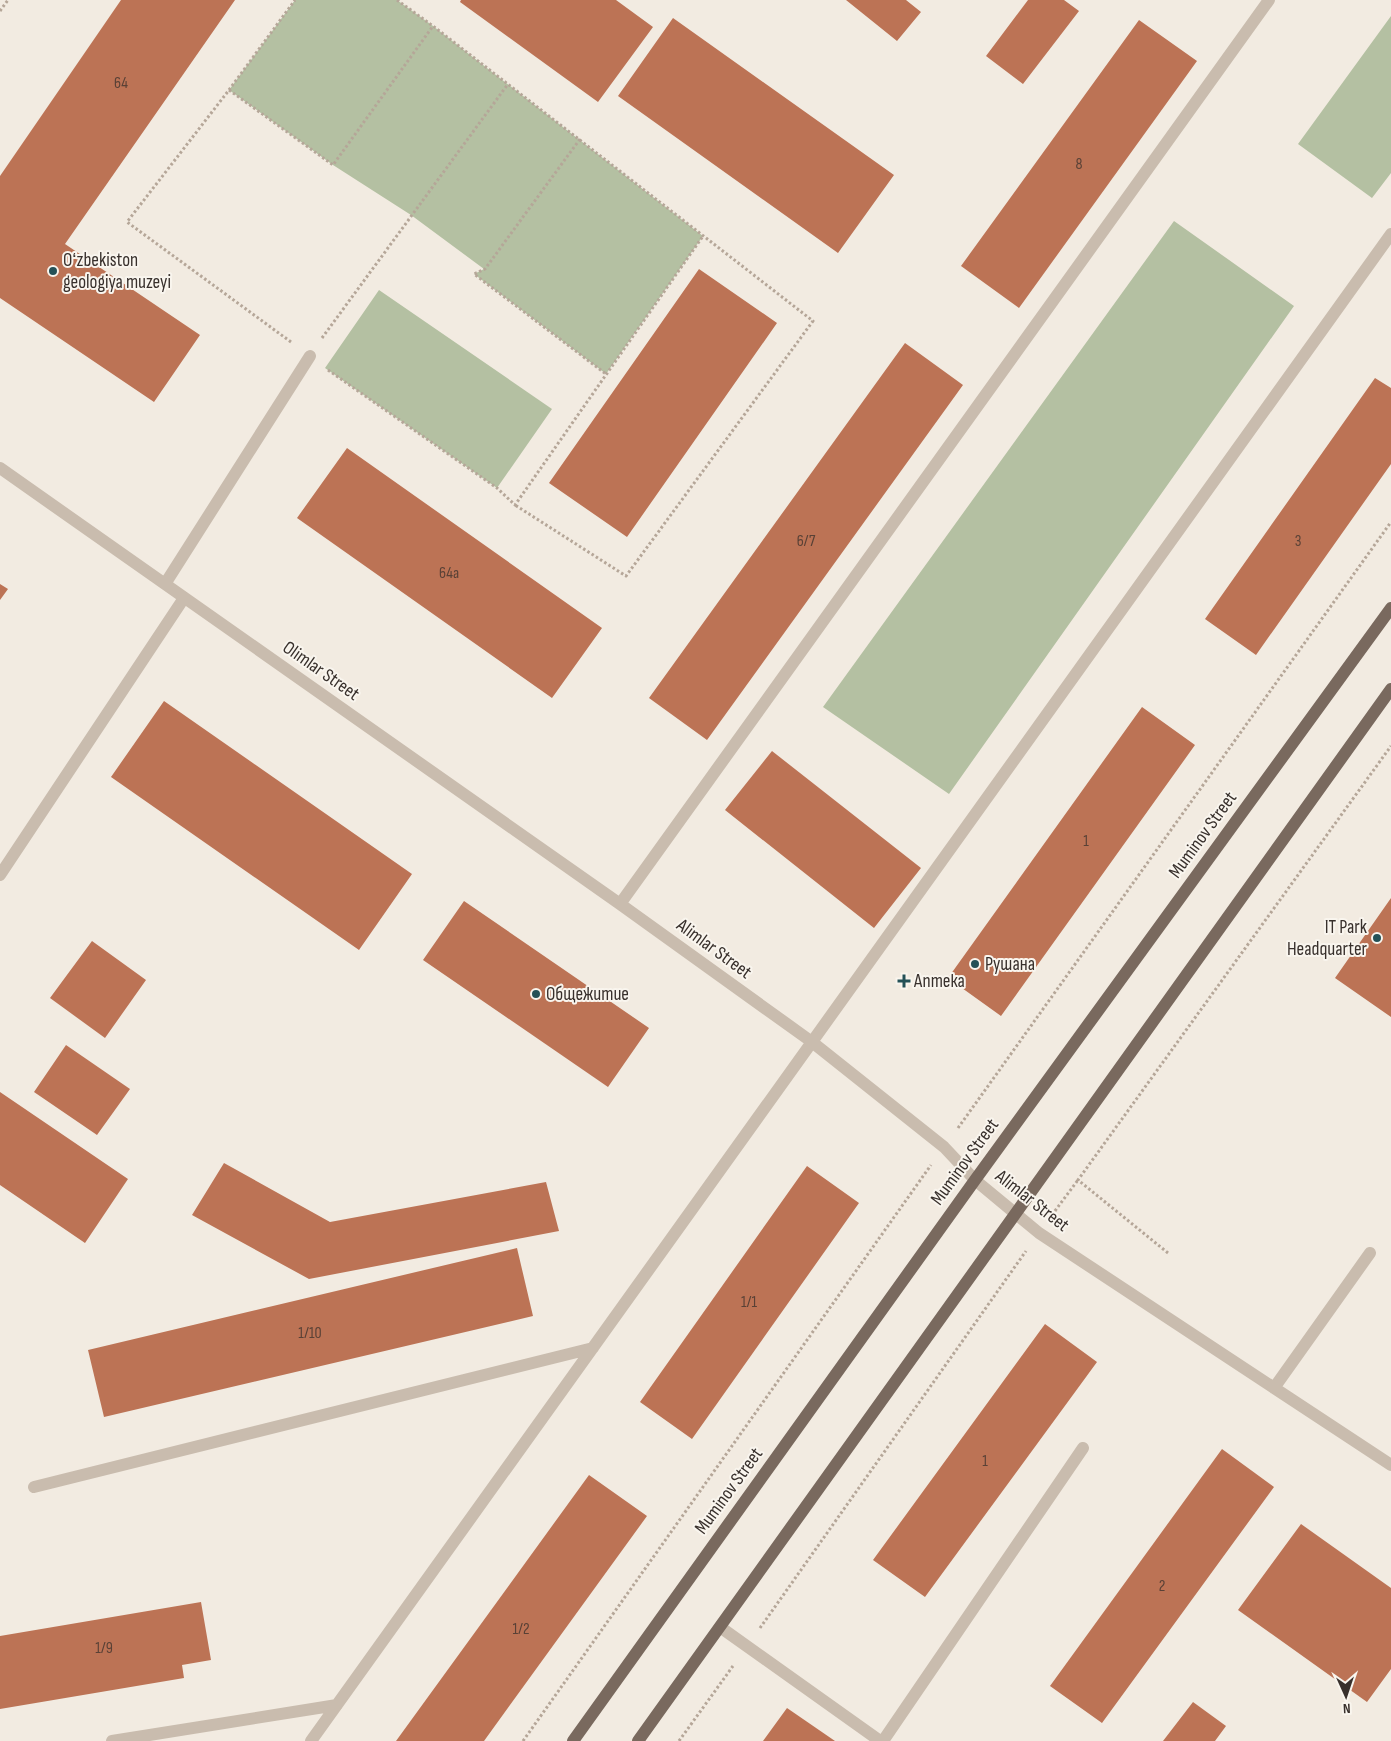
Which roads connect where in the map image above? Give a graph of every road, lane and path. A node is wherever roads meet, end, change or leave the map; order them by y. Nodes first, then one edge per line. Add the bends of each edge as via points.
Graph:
1 (8, 0) edge
2 (295, 0) edge
3 (397, 0) edge
4 (1269, 0) edge
5 (0, 11) edge
6 (434, 26) junction
7 (508, 84) junction
8 (229, 90) junction
9 (580, 139) junction
10 (1391, 234) edge
11 (702, 236) junction
12 (310, 356) junction
13 (606, 374) junction
14 (0, 468) edge
15 (515, 504) junction
16 (165, 584) junction
17 (184, 598) junction
18 (1391, 608) edge
19 (1391, 689) edge
20 (1391, 746) edge
21 (0, 875) edge
22 (620, 904) junction
23 (812, 1042) junction
24 (975, 1180) junction
25 (1078, 1180) junction
26 (1016, 1215) junction
27 (1039, 1233) junction
28 (1168, 1253) dead end
29 (1370, 1253) dead end
30 (593, 1348) junction
31 (1274, 1388) junction
32 (1083, 1448) dead end
33 (1391, 1465) edge
34 (34, 1487) dead end
35 (720, 1627) junction
36 (747, 1646) junction
37 (337, 1705) junction
38 (112, 1741) edge
39 (312, 1741) edge
40 (572, 1741) edge
41 (638, 1741) edge
42 (679, 1741) edge
43 (881, 1741) edge

1 - 5 path
2 - 8 path
3 - 6 path
4 - 22 street
6 - 7 path
6 - 8 path via 333,164
7 - 9 path
7 - 12 path
8 - 12 path via 127,222
9 - 11 path
9 - 13 path via 485,269 474,274
10 - 23 street
11 - 13 path
11 - 15 path via 814,321 626,576
12 - 15 path
12 - 16 street
13 - 15 path
14 - 16 street, Olimlar Street
16 - 17 street, Olimlar Street
17 - 21 street
17 - 22 street, Olimlar Street
18 - 24 main road, Muminov Street
19 - 26 main road
20 - 25 path
22 - 23 street, Аlimlar Street
23 - 24 street, Аlimlar Street via 944,1147
23 - 30 street
24 - 26 street, Аlimlar Street
24 - 40 main road, Muminov Street
25 - 27 path
25 - 28 path
26 - 27 street, Аlimlar Street
26 - 35 main road
27 - 31 street, Аlimlar Street
27 - 36 path
29 - 31 street
30 - 34 street
30 - 37 street
31 - 33 street, Аlimlar Street
32 - 43 street
35 - 36 street
35 - 41 main road
36 - 42 path
36 - 43 street
37 - 38 street
37 - 39 street

